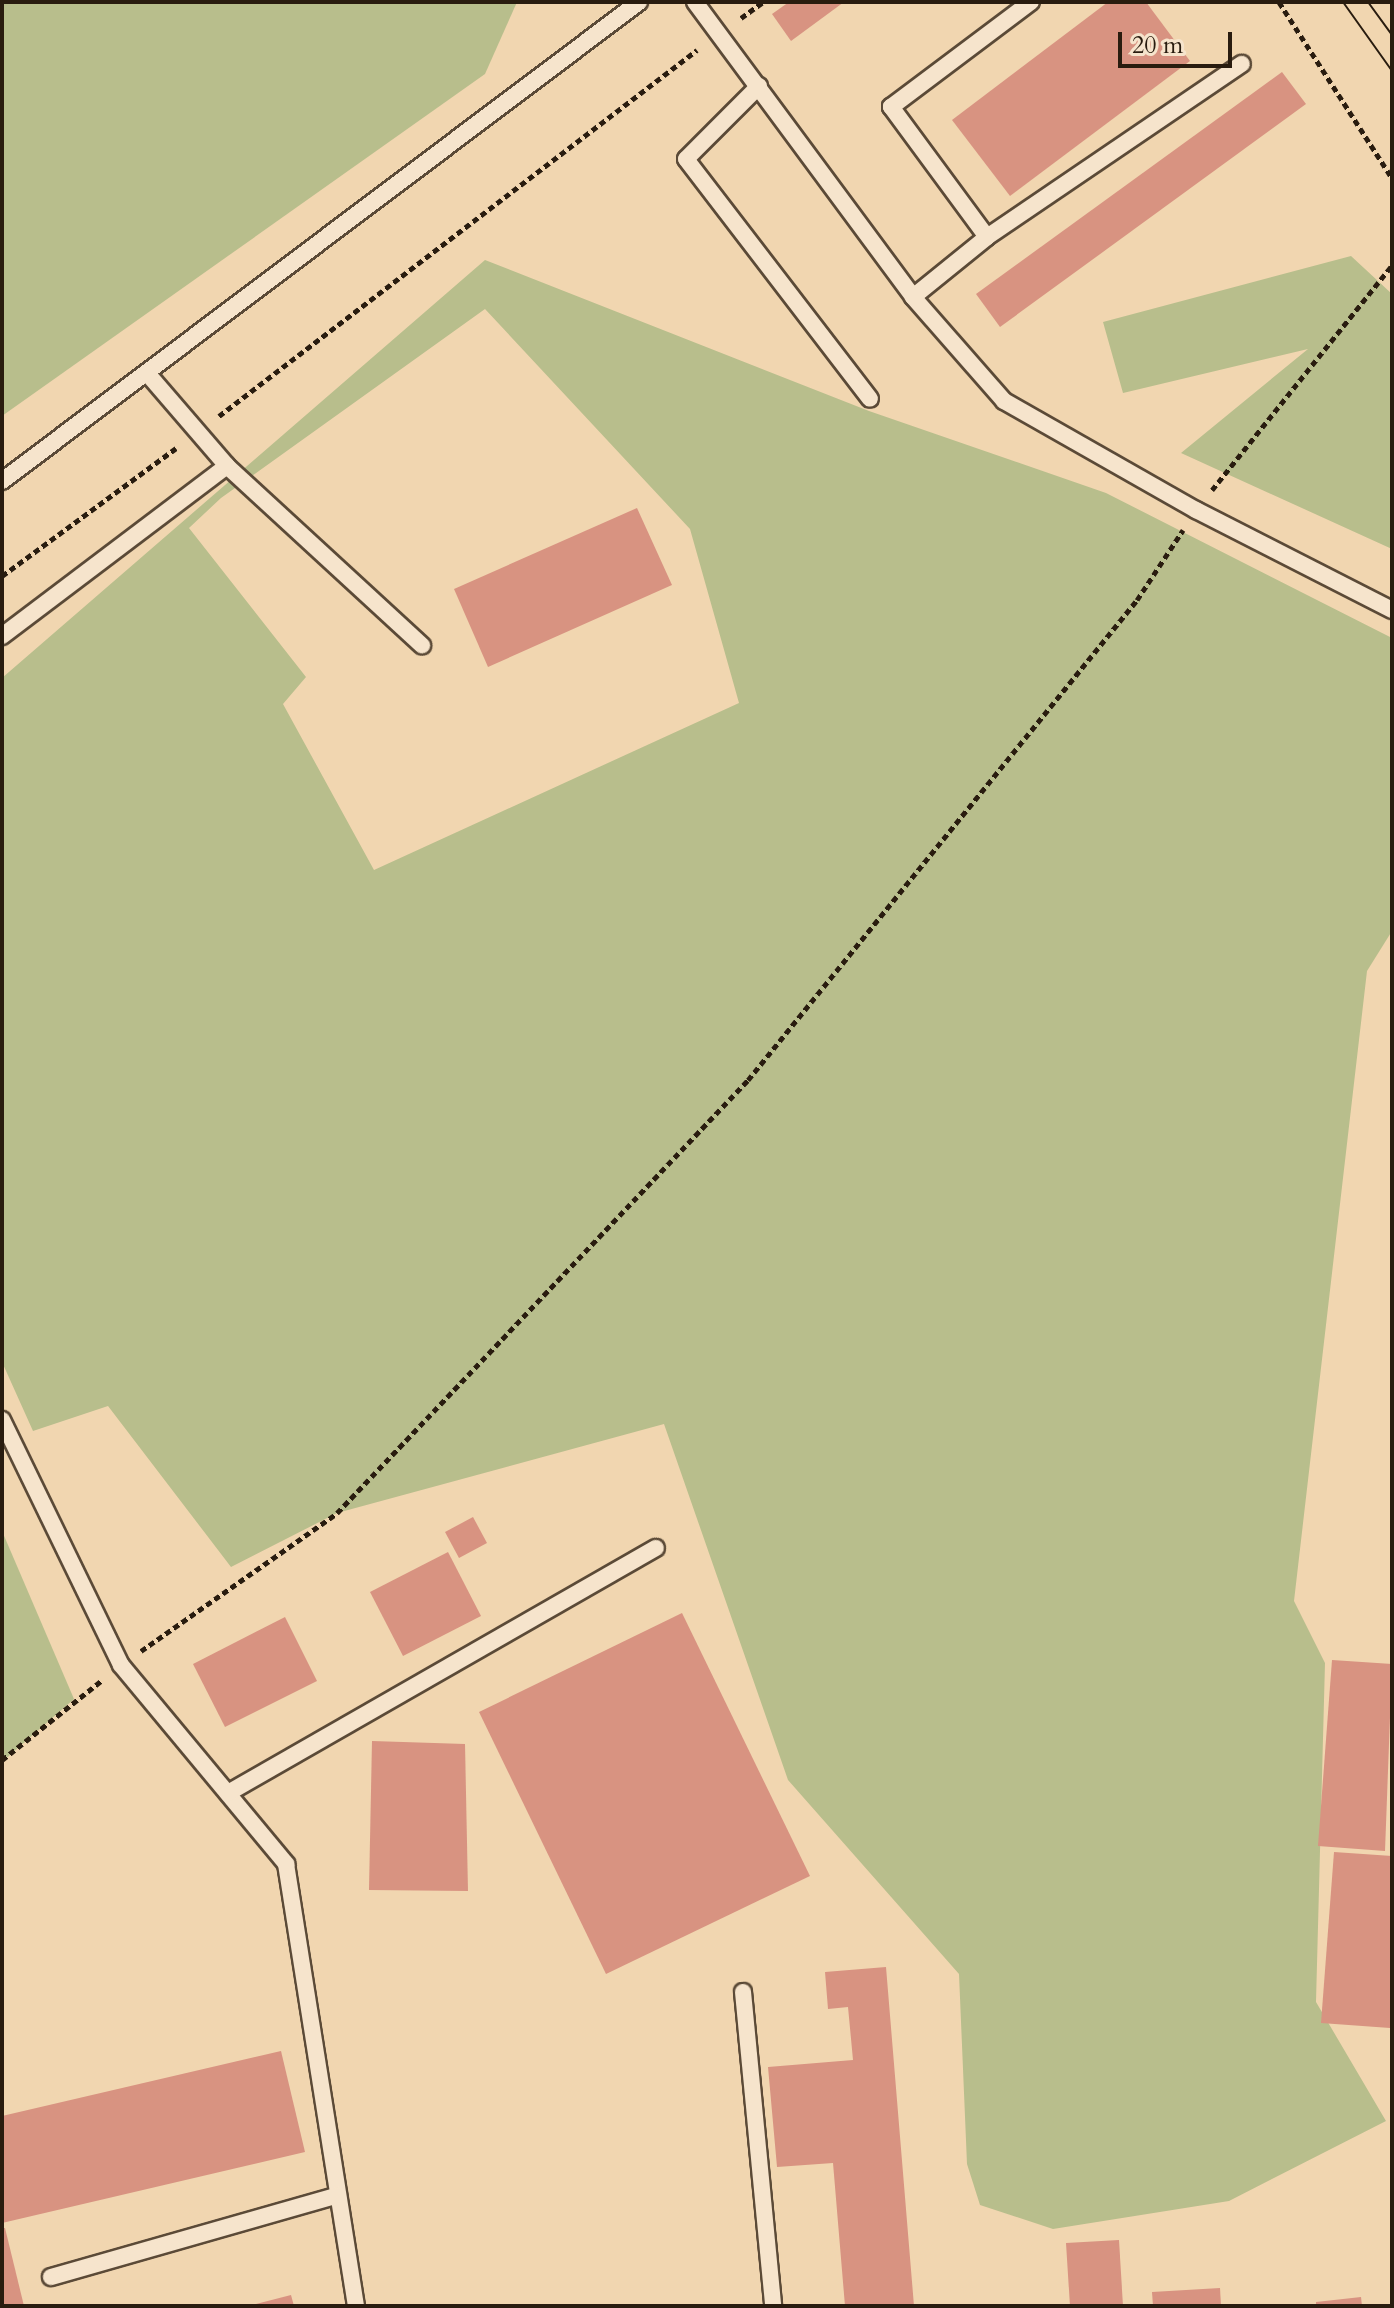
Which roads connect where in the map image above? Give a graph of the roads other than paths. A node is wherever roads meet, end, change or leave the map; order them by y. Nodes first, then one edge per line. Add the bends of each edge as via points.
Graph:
1 (639, 2) edge
2 (695, 2) edge
3 (1031, 2) edge
4 (1242, 64) dead end
5 (759, 86) junction
6 (987, 237) junction
7 (913, 297) junction
8 (147, 373) junction
9 (870, 399) dead end
10 (227, 466) junction
11 (2, 481) edge
12 (1392, 610) edge
13 (2, 636) edge
14 (422, 645) dead end
15 (2, 1420) edge
16 (656, 1548) dead end
17 (228, 1793) junction
18 (743, 1992) dead end
19 (338, 2195) junction
20 (51, 2277) dead end
21 (356, 2306) edge
22 (773, 2306) edge

1 - 8 lane
2 - 5 lane
3 - 6 lane via 891,107
4 - 6 lane
5 - 7 lane
5 - 9 lane via 686,159
6 - 7 lane
7 - 12 lane via 1004,401 1196,510
8 - 10 lane
8 - 11 lane
10 - 13 lane
10 - 14 lane
15 - 17 lane via 121,1665
16 - 17 lane
17 - 19 lane via 286,1864
18 - 22 lane
19 - 20 lane
19 - 21 lane

